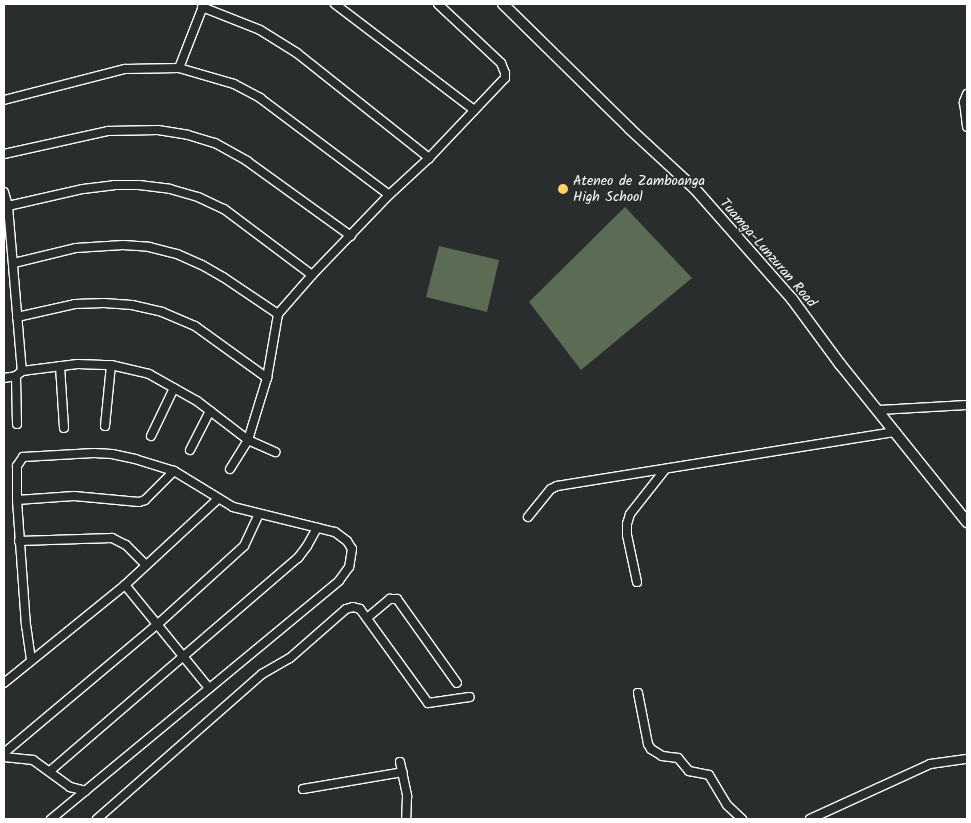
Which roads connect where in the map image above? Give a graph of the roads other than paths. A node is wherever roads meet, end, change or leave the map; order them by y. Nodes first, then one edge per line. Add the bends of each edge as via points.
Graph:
1 (335, 4) edge
2 (438, 4) edge
3 (503, 4) edge
4 (203, 5) edge
5 (180, 68) junction
6 (967, 94) edge
7 (4, 100) edge
8 (474, 110) junction
9 (967, 127) edge
10 (4, 154) edge
11 (429, 158) junction
12 (4, 192) edge
13 (389, 195) junction
14 (8, 206) junction
15 (350, 236) junction
16 (14, 263) junction
17 (312, 274) junction
18 (278, 314) junction
19 (17, 317) junction
20 (111, 364) junction
21 (60, 366) junction
22 (19, 373) junction
23 (4, 378) edge
24 (267, 378) junction
25 (174, 388) junction
26 (967, 405) edge
27 (879, 410) junction
28 (210, 411) junction
29 (17, 424) dead end
30 (106, 426) dead end
31 (64, 428) dead end
32 (896, 432) junction
33 (151, 436) dead end
34 (248, 440) junction
35 (190, 450) dead end
36 (274, 452) dead end
37 (230, 468) dead end
38 (174, 471) junction
39 (664, 471) junction
40 (218, 499) junction
41 (17, 500) junction
42 (259, 514) junction
43 (528, 516) dead end
44 (967, 522) edge
45 (317, 528) junction
46 (19, 541) junction
47 (146, 565) junction
48 (637, 582) dead end
49 (125, 585) junction
50 (367, 618) junction
51 (158, 624) junction
52 (184, 656) junction
53 (31, 660) junction
54 (4, 683) edge
55 (457, 683) dead end
56 (210, 688) junction
57 (638, 693) dead end
58 (470, 697) dead end
59 (4, 753) edge
60 (4, 757) edge
61 (967, 759) edge
62 (400, 762) dead end
63 (50, 771) junction
64 (403, 772) junction
65 (304, 789) dead end
66 (86, 791) junction
67 (51, 819) edge
68 (97, 819) edge
69 (406, 819) edge
70 (742, 819) edge
71 (810, 819) edge

1 - 8 street
2 - 8 street via 504,68 505,78
3 - 27 street, Tuamga-Lunzuran Road via 695,189 792,300
4 - 5 street
4 - 11 street via 260,30 297,53
5 - 7 street via 116,71
5 - 13 street via 234,84 260,98
6 - 9 street via 964,102
8 - 11 street
10 - 15 street via 108,132 158,130 188,135 215,143 247,161
11 - 13 street
12 - 14 street
13 - 15 street
14 - 16 street
14 - 17 street via 114,185 170,189 224,209
15 - 17 street
16 - 18 street via 76,248 150,247 202,265
16 - 19 street
17 - 18 street
18 - 24 street
19 - 22 street
19 - 24 street via 75,304 104,303 162,312 195,326
20 - 21 street
20 - 25 street via 149,374
20 - 30 street
21 - 22 street
21 - 31 street
22 - 23 street
22 - 29 street
24 - 34 street
25 - 28 street
25 - 33 street
26 - 27 street
27 - 32 street, Tuamga-Lunzuran Road
28 - 34 street
28 - 35 street
32 - 39 street
32 - 44 street, Tuamga-Lunzuran Road
34 - 36 street
34 - 37 street
38 - 40 street
38 - 41 street via 139,502 74,496
38 - 41 street via 112,454 23,457 18,463
39 - 43 street via 558,486 551,489
39 - 48 street via 630,514 627,524
40 - 42 street
40 - 47 street
41 - 46 street
42 - 45 street
42 - 51 street via 244,546
45 - 52 street via 298,558
45 - 56 street via 335,532 347,541 352,549 349,567 339,581
46 - 47 street via 112,538 126,545
46 - 53 street
47 - 49 street
49 - 51 street
49 - 53 street
50 - 55 street via 390,598 397,599
50 - 58 street via 428,703
50 - 68 street via 360,609 346,609 290,658 262,674
51 - 52 street
51 - 59 street
52 - 56 street
52 - 63 street
53 - 54 street
56 - 66 street
57 - 70 street via 651,748 662,756 678,758 690,771 706,773 727,805
60 - 63 street via 33,760
61 - 71 street via 930,764
62 - 64 street
63 - 66 street via 70,788
64 - 65 street
64 - 69 street
66 - 67 street

